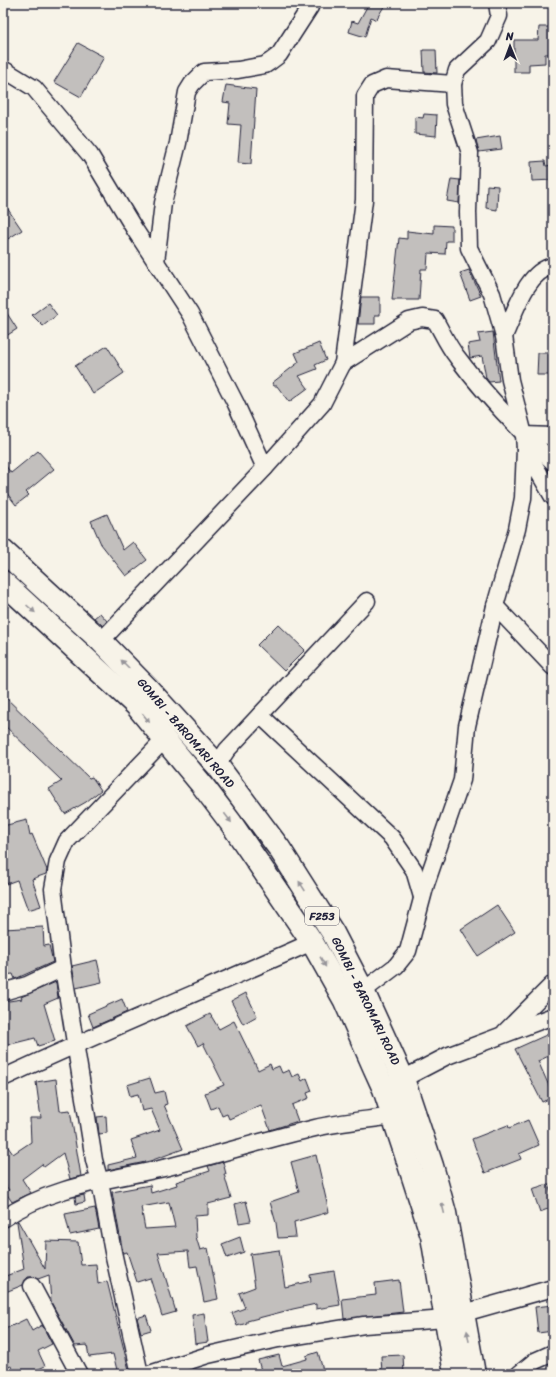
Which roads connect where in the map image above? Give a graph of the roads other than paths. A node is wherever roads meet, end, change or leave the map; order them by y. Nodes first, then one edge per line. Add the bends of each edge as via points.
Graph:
1 (497, 3) edge
2 (310, 7) dead end
3 (3, 69) edge
4 (453, 84) junction
5 (156, 262) junction
6 (553, 266) edge
7 (504, 336) junction
8 (343, 363) junction
9 (553, 436) edge
10 (525, 442) junction
11 (553, 462) edge
12 (265, 468) junction
13 (553, 497) edge
14 (3, 551) edge
15 (3, 582) edge
16 (367, 601) dead end
17 (495, 606) junction
18 (101, 641) junction
19 (553, 667) edge
20 (260, 715) junction
21 (164, 740) junction
22 (217, 765) junction
23 (422, 897) junction
24 (312, 942) junction
25 (62, 968) junction
26 (553, 984) edge
27 (363, 991) junction
28 (3, 992) edge
29 (553, 1016) edge
30 (503, 1034) junction
31 (75, 1044) junction
32 (3, 1078) edge
33 (403, 1079) junction
34 (384, 1089) junction
35 (393, 1116) junction
36 (100, 1182) junction
37 (3, 1219) edge
38 (32, 1286) dead end
39 (553, 1288) edge
40 (455, 1316) junction
41 (553, 1353) edge
42 (79, 1374) edge
43 (140, 1374) edge
44 (149, 1374) edge
45 (455, 1374) edge
46 (474, 1374) edge
47 (519, 1374) edge

1 - 4 street via 499,16 488,41 457,70
2 - 5 street via 279,55 271,61 265,65 238,70 204,72 187,92 178,144 163,203
3 - 5 street via 34,88 90,155
4 - 7 street via 454,104 470,153 470,248 492,294
4 - 8 street via 386,79 372,85 365,96 364,200
5 - 12 street via 190,314
6 - 7 street via 544,268 529,281
7 - 10 street via 510,380
8 - 10 street via 409,321 422,318 435,320 456,357
8 - 12 street via 322,404
9 - 10 street
10 - 11 street
10 - 13 street
10 - 17 street via 523,498 518,529
12 - 18 street
14 - 18 main road, GOMBI - BAROMARI ROAD / F253
15 -> 21 main road, GOMBI - BAROMARI ROAD / F253 via 136,705
16 - 20 street
17 - 19 street
17 - 23 street via 467,726 462,780
22 -> 18 main road, GOMBI - BAROMARI ROAD / F253
20 - 22 street via 227,750
20 - 23 street via 392,838 414,870
21 -> 24 main road, GOMBI - BAROMARI ROAD / F253 via 231,823
21 - 25 street via 67,841 58,861 53,889
27 -> 22 main road, GOMBI - BAROMARI ROAD / F253 via 332,933 279,848
23 - 27 street via 408,951 396,966
24 - 31 street
24 -> 34 main road, GOMBI - BAROMARI ROAD / F253 via 345,1001
25 - 28 street via 27,985
25 - 31 street
26 - 30 street
27 - 33 main road, GOMBI - BAROMARI ROAD / F253
29 - 30 street
30 - 33 street via 447,1056
31 - 32 street
31 - 36 street
33 - 34 street
40 -> 33 main road, GOMBI - BAROMARI ROAD / F253 via 445,1213
34 - 35 main road, GOMBI - BAROMARI ROAD / F253
35 - 36 street via 317,1128
35 - 40 main road, GOMBI - BAROMARI ROAD / F253
36 - 37 street via 45,1196
36 - 43 street
38 - 42 street
39 - 40 street
40 - 44 street via 364,1325 278,1339 208,1355
40 - 45 main road, GOMBI - BAROMARI ROAD / F253
46 -> 40 main road, GOMBI - BAROMARI ROAD / F253
41 - 47 street via 535,1361

